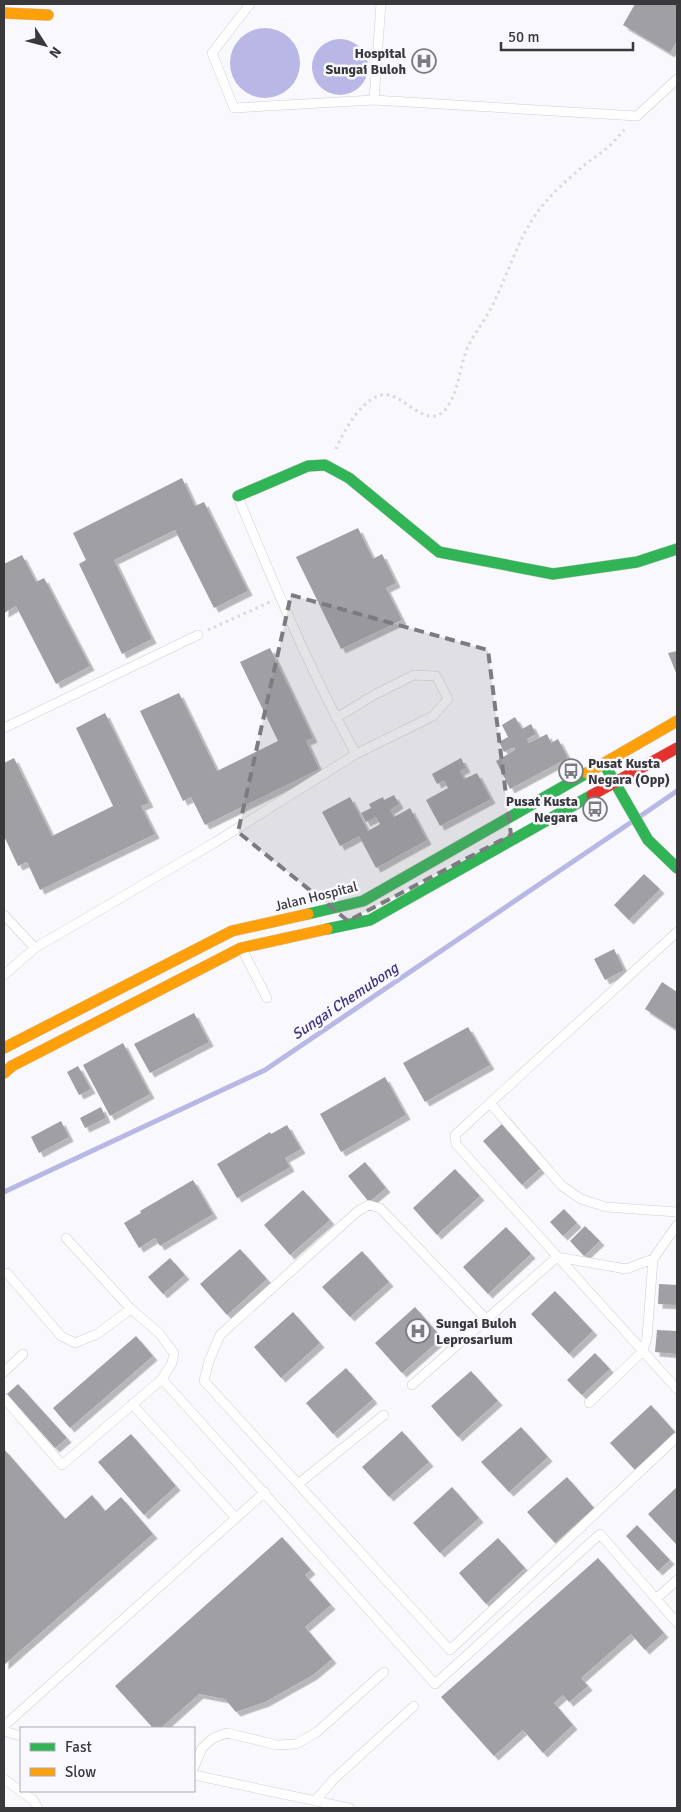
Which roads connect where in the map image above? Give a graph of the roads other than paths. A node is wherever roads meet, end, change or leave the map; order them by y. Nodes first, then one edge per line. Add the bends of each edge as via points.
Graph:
1 (250, 4) edge
2 (381, 4) edge
3 (4, 13) edge
4 (48, 15) dead end
5 (677, 79) edge
6 (374, 100) junction
7 (238, 496) joint
8 (677, 549) edge
9 (198, 635) road end
10 (336, 718) junction
11 (677, 721) edge
12 (4, 728) edge
13 (677, 748) edge
14 (356, 754) junction
15 (604, 764) junction
16 (616, 783) junction
17 (677, 868) edge
18 (4, 915) edge
19 (232, 931) junction
20 (677, 932) edge
21 (35, 948) junction
22 (241, 948) junction
23 (4, 975) edge
24 (267, 998) dead end
25 (4, 1048) edge
26 (4, 1073) edge
27 (490, 1102) junction
28 (677, 1212) edge
29 (677, 1225) edge
30 (66, 1238) dead end
31 (557, 1257) junction
32 (653, 1259) junction
33 (7, 1273) dead end
34 (132, 1309) junction
35 (487, 1320) junction
36 (644, 1351) junction
37 (23, 1354) dead end
38 (4, 1372) edge
39 (162, 1378) junction
40 (673, 1378) edge
41 (412, 1386) dead end
42 (677, 1389) edge
43 (4, 1398) edge
44 (132, 1404) junction
45 (589, 1404) dead end
46 (384, 1415) dead end
47 (677, 1437) edge
48 (298, 1484) junction
49 (265, 1492) junction
50 (236, 1518) junction
51 (677, 1580) edge
52 (656, 1599) junction
53 (677, 1624) edge
54 (384, 1672) dead end
55 (414, 1706) dead end
56 (4, 1726) edge
57 (4, 1730) edge
58 (20, 1736) edge
59 (195, 1765) edge
60 (195, 1775) edge
61 (4, 1779) edge
62 (20, 1791) edge
63 (22, 1792) edge
64 (319, 1804) edge
65 (38, 1808) edge
66 (349, 1808) edge

1 - 6 lane via 212,53 234,108
2 - 6 lane
3 - 4 main road
5 - 6 lane via 637,116
7 - 8 main road via 308,466 324,465 349,478 438,552 554,574 637,562
7 - 10 lane via 280,598
9 - 12 lane
10 - 14 lane
10 - 14 lane via 414,675 436,676 448,699 433,716
11 - 15 main road, Jalan Hospital
13 - 16 main road
14 - 21 lane via 214,844
15 - 16 main road
15 - 19 main road, Jalan Hospital via 363,901
16 - 17 main road via 648,840
16 - 22 main road via 370,920
18 - 21 lane
19 - 22 main road
19 - 25 main road, Jalan Hospital
20 - 27 lane
21 - 23 lane
22 - 24 lane
22 - 26 main road
27 - 28 lane via 562,1186 581,1199 606,1207
27 - 31 lane via 455,1135 456,1144
29 - 32 lane
30 - 34 lane
31 - 32 lane via 626,1269
31 - 35 lane
31 - 36 lane
32 - 36 lane
33 - 34 lane via 60,1336 75,1342 97,1334
34 - 39 lane via 159,1333 174,1352 172,1363
35 - 41 lane
35 - 48 lane via 380,1208 369,1206 358,1211 220,1335 204,1381
36 - 40 lane
36 - 45 lane
37 - 38 lane
39 - 44 lane
39 - 49 lane
40 - 42 lane
43 - 44 lane via 62,1465
44 - 50 lane
46 - 48 lane
47 - 48 lane via 450,1650
49 - 50 lane
49 - 52 lane via 435,1684 600,1534
50 - 56 lane
51 - 52 lane
52 - 53 lane
54 - 59 lane via 317,1732 296,1744 277,1745 227,1733 202,1748
55 - 64 lane via 333,1780
57 - 58 lane
60 - 64 lane
61 - 62 lane
63 - 65 lane
64 - 66 lane

